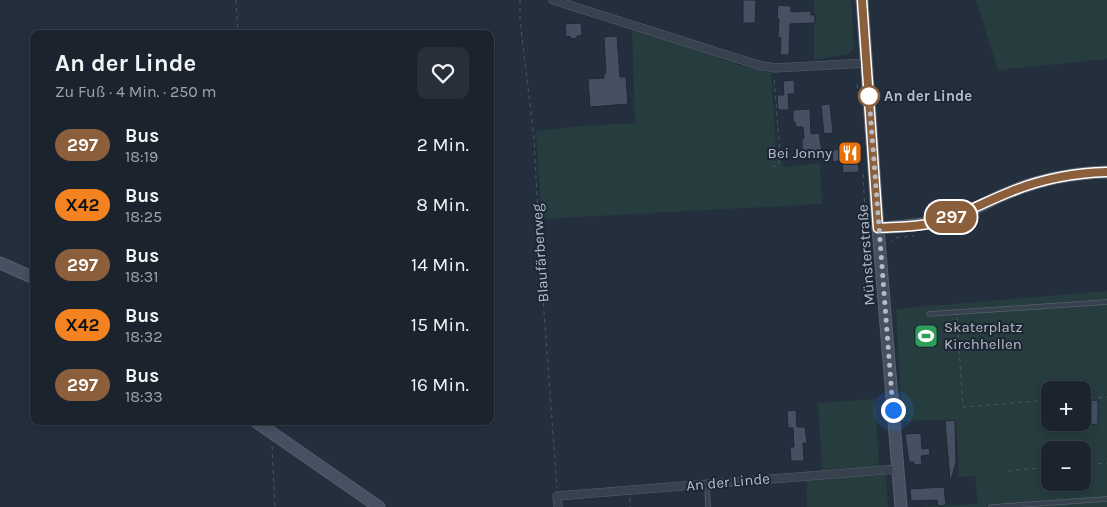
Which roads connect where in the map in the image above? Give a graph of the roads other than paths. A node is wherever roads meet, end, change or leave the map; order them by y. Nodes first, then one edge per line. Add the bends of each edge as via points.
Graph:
1 (553, 0) edge
2 (862, 0) edge
3 (867, 63) junction
4 (1107, 172) edge
5 (878, 228) junction
6 (0, 263) edge
7 (30, 276) edge
8 (1107, 302) edge
9 (929, 314) dead end
10 (261, 425) edge
11 (898, 469) junction
12 (706, 484) junction
13 (1107, 499) edge
14 (1080, 501) junction
15 (379, 507) edge
16 (558, 507) edge
17 (708, 507) edge
18 (901, 507) edge
19 (991, 507) edge
20 (1081, 507) edge

1 - 3 street via 758,65 775,68
2 - 3 main road, Münsterstraße
3 - 5 main road, Münsterstraße
4 - 5 main road via 1087,172 1035,183 966,212 927,224
5 - 11 main road, Münsterstraße
6 - 7 main road
8 - 9 lane
10 - 15 main road
11 - 12 street, An der Linde
11 - 18 main road, Münsterstraße
12 - 16 street, An der Linde via 557,496
12 - 17 lane
13 - 14 lane
14 - 19 lane
14 - 20 lane

